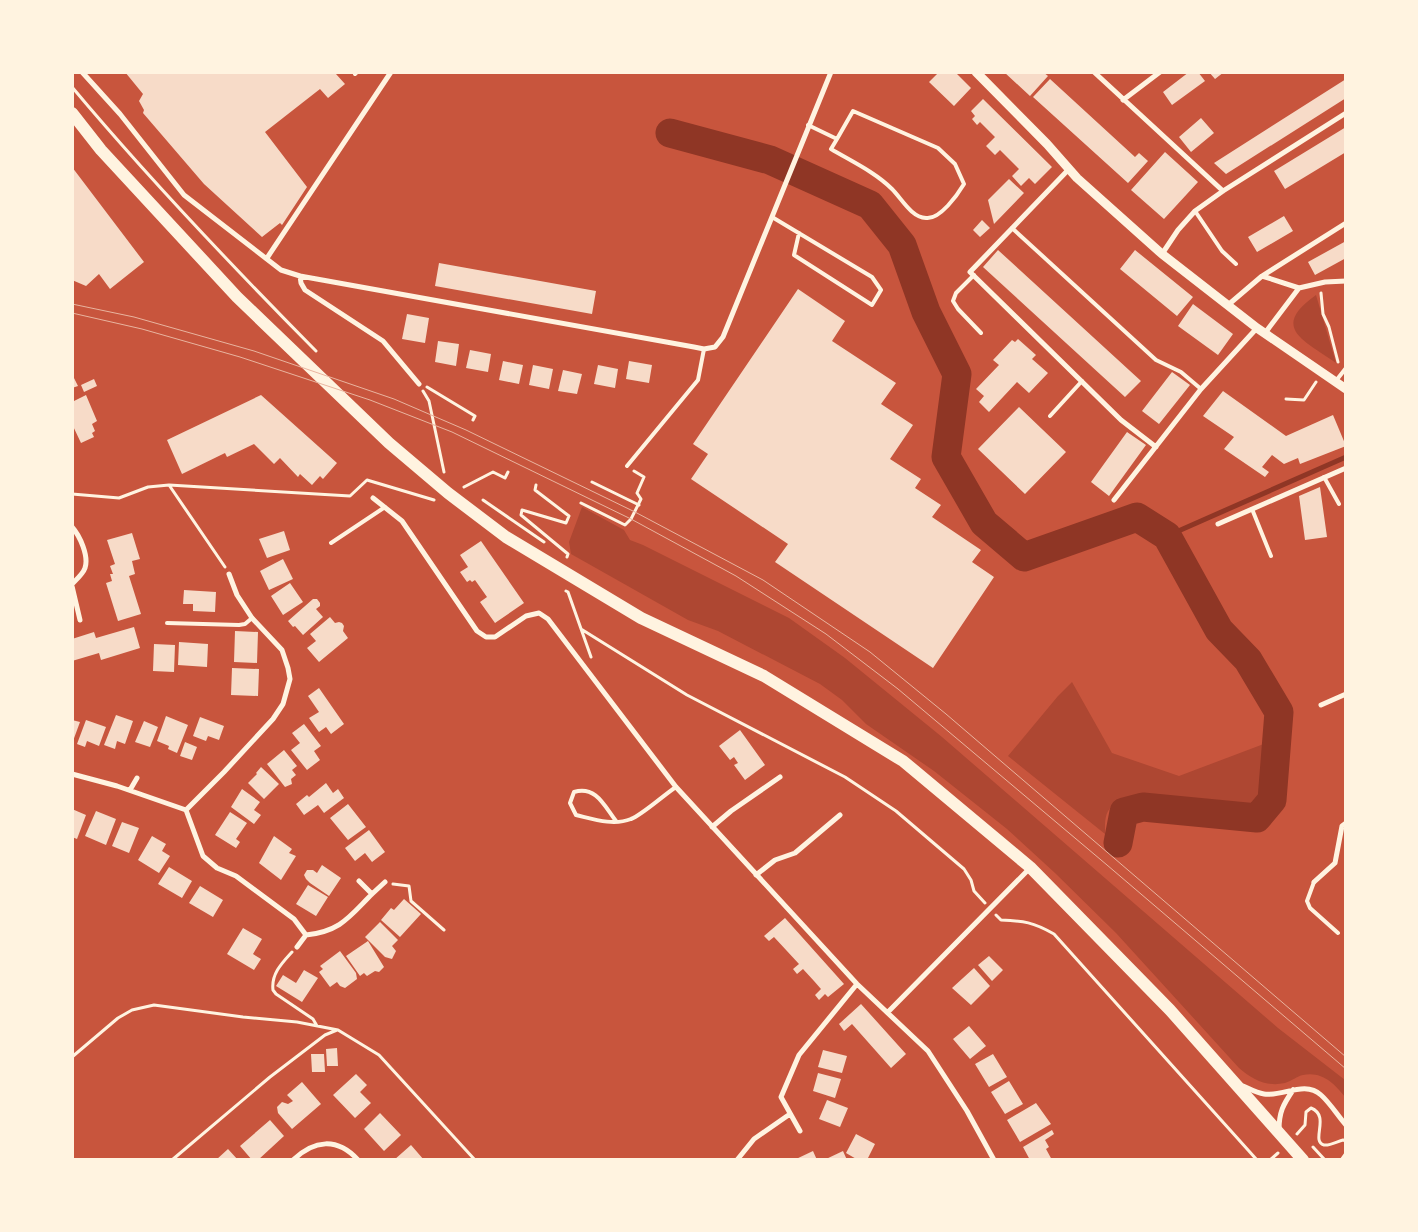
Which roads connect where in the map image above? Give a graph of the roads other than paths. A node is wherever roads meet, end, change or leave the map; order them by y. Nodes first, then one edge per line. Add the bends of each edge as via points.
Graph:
1 (82, 72) edge
2 (391, 72) edge
3 (831, 72) edge
4 (976, 72) edge
5 (1094, 72) edge
6 (1160, 72) edge
7 (1123, 100) junction
8 (72, 113) edge
9 (1346, 113) edge
10 (808, 125) junction
11 (837, 139) junction
12 (1069, 169) junction
13 (1223, 191) junction
14 (1195, 211) junction
15 (772, 217) junction
16 (1346, 223) edge
17 (1012, 228) junction
18 (799, 233) junction
19 (1162, 254) junction
20 (267, 258) junction
21 (1236, 264) dead end
22 (974, 275) junction
23 (300, 276) junction
24 (1262, 276) junction
25 (1346, 281) edge
26 (1299, 288) junction
27 (1228, 306) junction
28 (1261, 330) junction
29 (981, 333) dead end
30 (704, 349) junction
31 (1346, 368) edge
32 (1082, 382) junction
33 (1334, 382) junction
34 (420, 384) dead end
35 (1201, 389) junction
36 (1346, 390) edge
37 (1050, 416) dead end
38 (1156, 447) junction
39 (627, 466) road end
40 (1346, 468) edge
41 (1324, 477) junction
42 (373, 498) dead end
43 (1114, 500) dead end
44 (1339, 504) dead end
45 (385, 507) junction
46 (1252, 509) junction
47 (1218, 524) dead end
48 (72, 526) edge
49 (331, 543) dead end
50 (1270, 556) dead end
51 (229, 574) road end
52 (72, 585) edge
53 (252, 618) junction
54 (80, 620) dead end
55 (167, 623) dead end
56 (1346, 694) edge
57 (1321, 705) dead end
58 (72, 774) edge
59 (780, 777) dead end
60 (137, 778) dead end
61 (676, 787) junction
62 (130, 790) junction
63 (186, 810) junction
64 (840, 814) dead end
65 (616, 821) junction
66 (1346, 823) edge
67 (712, 827) junction
68 (1030, 867) junction
69 (756, 875) junction
70 (359, 881) dead end
71 (385, 882) road end
72 (1314, 882) joint
73 (372, 894) junction
74 (1338, 933) dead end
75 (306, 935) junction
76 (297, 946) road end
77 (857, 984) junction
78 (888, 1012) junction
79 (1235, 1082) junction
80 (1293, 1090) junction
81 (790, 1114) junction
82 (1346, 1125) edge
83 (800, 1131) dead end
84 (1279, 1131) junction
85 (293, 1160) edge
86 (358, 1160) edge
87 (737, 1160) edge
88 (994, 1160) edge
89 (1303, 1160) edge

1 - 20 street via 184,195
2 - 20 street
3 - 10 street
4 - 12 street
5 - 7 street
6 - 7 street
7 - 13 street
8 - 68 main road via 101,150 237,297 389,443 448,493 506,537 641,618 764,676 903,761
9 - 13 street
10 - 11 lane
10 - 15 street
11 - 11 lane via 853,111 938,148 955,164 964,184 957,196 936,216 927,219 915,215 890,188 831,149
12 - 17 street
12 - 19 street
13 - 14 street
14 - 19 street
14 - 21 lane via 1222,251
15 - 18 lane
15 - 30 street via 723,337 715,347
16 - 24 street
17 - 22 street via 970,272
17 - 35 lane via 1156,360 1181,372
18 - 18 lane via 872,276 881,290 872,305 794,256
19 - 27 street
20 - 23 street via 281,270
22 - 29 lane via 956,293 954,301
22 - 32 street
23 - 30 street
23 - 34 street via 305,290 383,341
24 - 26 street
24 - 27 street
25 - 26 street
26 - 28 street
27 - 28 street
28 - 33 street
28 - 35 street
30 - 39 lane via 698,380
31 - 33 lane
32 - 37 lane
32 - 38 street via 1121,420
33 - 36 street
35 - 38 street
38 - 43 street
40 - 41 street
41 - 44 lane
41 - 46 street
42 - 45 street
45 - 49 lane
45 - 61 street via 402,521 476,631 486,637 495,637 526,616 539,613 548,619
46 - 47 street
46 - 50 lane
48 - 52 street via 78,534 86,561 84,570
51 - 53 street via 237,596
52 - 54 street
53 - 55 lane via 238,625
53 - 63 street via 282,650 290,680 283,704 273,719
56 - 57 street
58 - 62 street
59 - 67 street
60 - 62 street
61 - 65 lane via 631,819
61 - 67 street
62 - 63 street
63 - 75 street via 204,856 294,919
64 - 69 street via 795,853 775,860
65 - 65 lane via 599,821 576,815 570,803 574,792 582,789 593,792
66 - 72 street via 1342,826 1335,863
67 - 69 street
68 - 78 street
68 - 79 main road via 1170,1010
69 - 77 street
70 - 73 street
71 - 73 street
72 - 74 lane via 1308,901 1310,908
73 - 75 street via 342,924
75 - 76 street
77 - 78 street
77 - 81 street via 799,1055 781,1097
78 - 88 street via 928,1051
79 - 80 street via 1257,1093
79 - 84 main road
80 - 82 street via 1311,1090 1320,1094
80 - 84 street via 1282,1107
81 - 83 street
81 - 87 street via 754,1139
84 - 89 main road
85 - 86 street via 302,1151 318,1144 331,1144 350,1152

